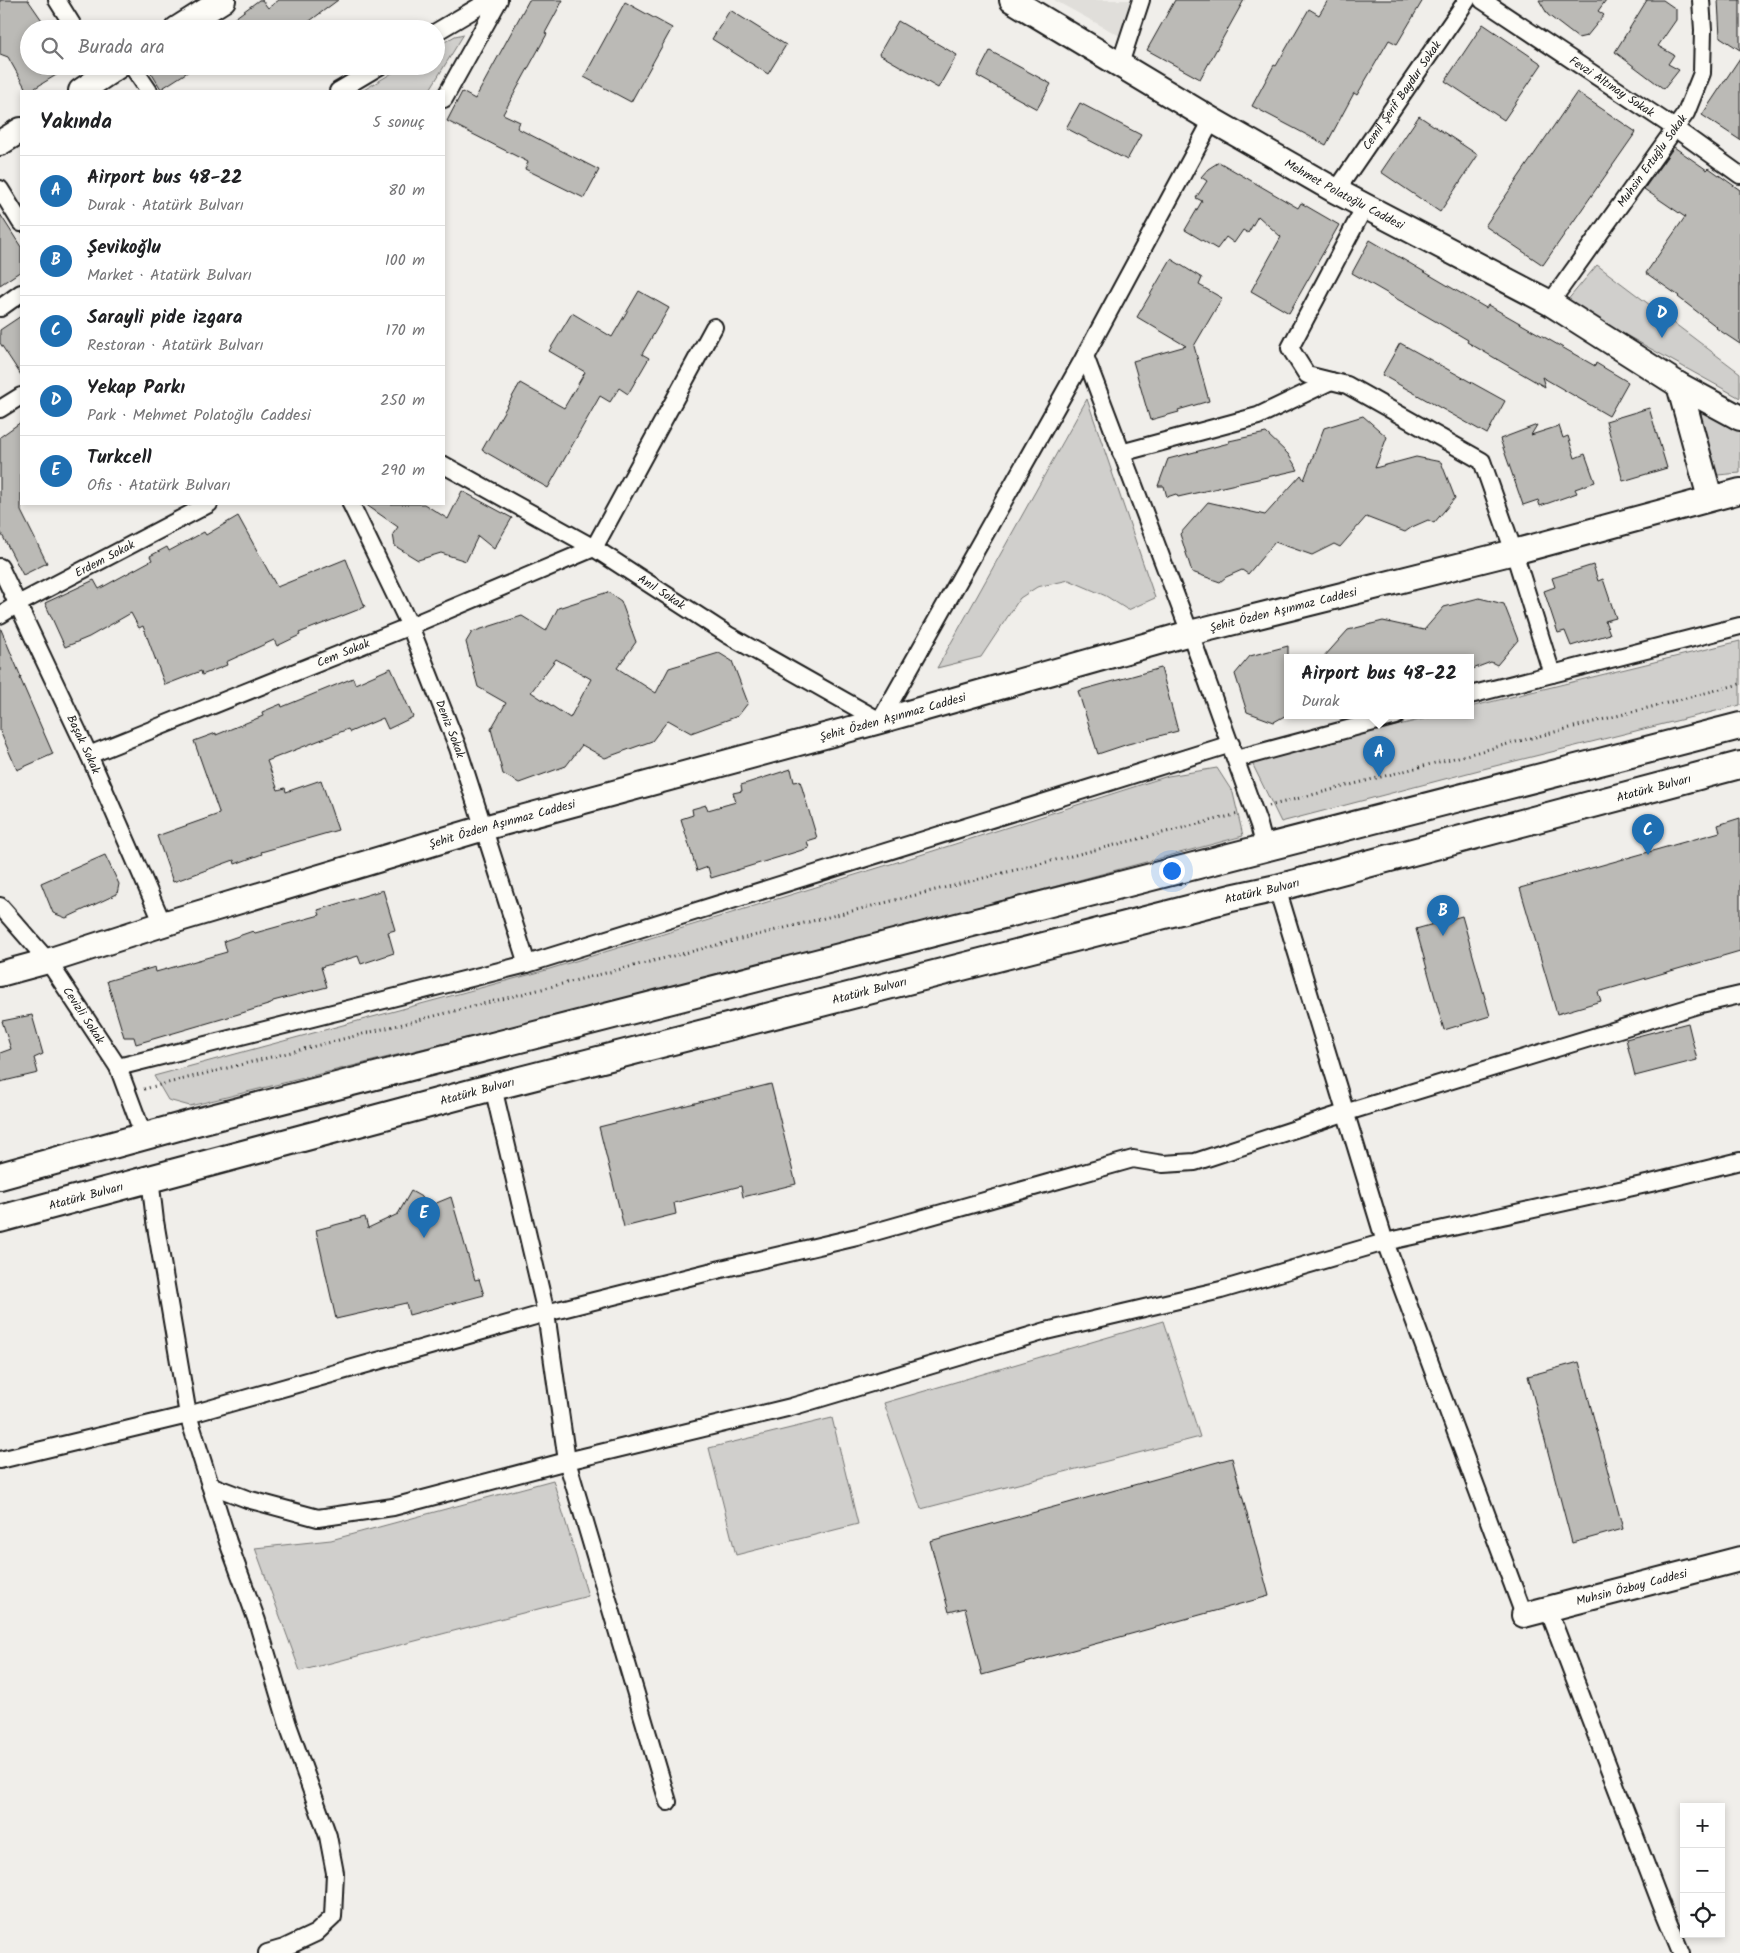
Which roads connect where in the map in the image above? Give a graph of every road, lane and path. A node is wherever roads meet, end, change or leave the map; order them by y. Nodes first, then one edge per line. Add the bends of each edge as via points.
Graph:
1 (57, 0) edge
2 (223, 0) edge
3 (490, 0) edge
4 (499, 0) edge
5 (1012, 0) edge
6 (1141, 0) edge
7 (1467, 0) edge
8 (1482, 0) edge
9 (1701, 0) edge
10 (69, 20) edge
11 (191, 20) edge
12 (445, 27) edge
13 (1120, 64) junction
14 (100, 75) edge
15 (138, 75) edge
16 (365, 75) edge
17 (82, 90) edge
18 (148, 90) edge
19 (340, 90) edge
20 (445, 96) edge
21 (1212, 120) junction
22 (1676, 128) junction
23 (20, 131) edge
24 (0, 143) edge
25 (1740, 175) edge
26 (0, 189) edge
27 (1336, 191) junction
28 (1365, 206) junction
29 (20, 220) edge
30 (20, 294) edge
31 (1550, 304) junction
32 (0, 308) edge
33 (714, 327) dead end
34 (1085, 356) junction
35 (1331, 381) junction
36 (1679, 385) junction
37 (20, 397) edge
38 (0, 409) edge
39 (1740, 418) edge
40 (1121, 453) junction
41 (445, 466) edge
42 (1740, 491) edge
43 (1710, 498) junction
44 (207, 505) edge
45 (351, 505) edge
46 (594, 548) junction
47 (1514, 552) junction
48 (0, 568) edge
49 (18, 604) junction
50 (0, 615) edge
51 (410, 626) junction
52 (1740, 626) edge
53 (1190, 633) junction
54 (1552, 674) junction
55 (1740, 684) edge
56 (1474, 694) edge
57 (1382, 719) edge
58 (880, 721) junction
59 (1740, 726) edge
60 (1233, 752) junction
61 (89, 755) junction
62 (1740, 765) edge
63 (1254, 810) junction
64 (484, 828) junction
65 (1266, 848) junction
66 (1277, 888) junction
67 (0, 906) edge
68 (163, 924) junction
69 (48, 961) junction
70 (527, 964) junction
71 (0, 974) edge
72 (1740, 995) edge
73 (118, 1067) junction
74 (493, 1087) junction
75 (128, 1093) junction
76 (1344, 1113) junction
77 (144, 1137) junction
78 (1740, 1161) edge
79 (0, 1176) edge
80 (150, 1178) junction
81 (0, 1219) edge
82 (1385, 1242) junction
83 (546, 1313) junction
84 (188, 1414) junction
85 (0, 1460) edge
86 (567, 1461) junction
87 (210, 1485) junction
88 (1740, 1559) edge
89 (1548, 1609) junction
90 (1524, 1615) joint
91 (668, 1802) dead end
92 (267, 1953) edge
93 (1681, 1953) edge

1 - 10 street
2 - 11 street
3 - 12 street
4 - 20 street
5 - 13 street, Mehmet Polatoğlu Caddesi
6 - 13 street
7 - 27 street, Cemil Şerif Baydur Sokak
8 - 22 street, Fevzi Altınay Sokak
9 - 22 street, Muhsin Ertuğlu Sokak via 1702,73 1686,113
13 - 21 street, Mehmet Polatoğlu Caddesi
14 - 17 street
15 - 18 street
16 - 19 street
21 - 27 street, Mehmet Polatoğlu Caddesi
21 - 34 street
22 - 25 street, Fevzi Altınay Sokak
22 - 31 street, Muhsin Ertuğlu Sokak
23 - 24 street
26 - 29 street
27 - 28 street, Mehmet Polatoğlu Caddesi
28 - 31 street, Mehmet Polatoğlu Caddesi
28 - 35 street via 1290,348 1307,375
30 - 32 street
31 - 36 street, Mehmet Polatoğlu Caddesi
33 - 46 street
34 - 40 street
34 - 58 street
35 - 40 street via 1258,416
35 - 47 street via 1347,385 1482,461
36 - 39 street, Mehmet Polatoğlu Caddesi
36 - 43 street
37 - 38 street
40 - 53 street
41 - 46 street, Anıl Sokak
42 - 43 street, Şehit Özden Aşınmaz Caddesi
43 - 47 street, Şehit Özden Aşınmaz Caddesi
44 - 49 street, Erdem Sokak
45 - 51 street, Deniz Sokak
46 - 51 street, Cem Sokak
46 - 58 street, Anıl Sokak via 728,635
47 - 53 street, Şehit Özden Aşınmaz Caddesi
47 - 54 street
48 - 49 street, Başak Sokak
49 - 50 street, Erdem Sokak
49 - 61 street, Başak Sokak
51 - 61 street, Cem Sokak
51 - 64 street, Deniz Sokak via 458,748
52 - 54 street
53 - 58 street, Şehit Özden Aşınmaz Caddesi
53 - 60 street
54 - 56 street
55 - 63 path
57 - 60 street
58 - 64 street, Şehit Özden Aşınmaz Caddesi
59 - 65 main road
60 - 63 street
60 - 70 street
61 - 68 street, Başak Sokak
62 - 66 main road, Atatürk Bulvarı
63 - 65 street
63 - 75 path
64 - 68 street, Şehit Özden Aşınmaz Caddesi
64 - 70 street, Deniz Sokak
65 - 66 main road
65 - 77 main road
66 - 74 main road, Atatürk Bulvarı
66 - 76 street
67 - 69 street, Cevizli Sokak
68 - 69 street, Şehit Özden Aşınmaz Caddesi
69 - 71 street, Şehit Özden Aşınmaz Caddesi
69 - 73 street, Cevizli Sokak
70 - 73 street
72 - 76 street via 1700,1004
73 - 75 street, Cevizli Sokak
74 - 80 main road, Atatürk Bulvarı
74 - 83 street
75 - 77 street, Cevizli Sokak
76 - 82 street
76 - 83 street via 1196,1162 1163,1164 1133,1159 857,1237
77 - 79 main road
77 - 80 main road
78 - 82 street
80 - 81 main road, Atatürk Bulvarı
80 - 84 street
82 - 86 street via 1222,1290 1046,1331 792,1406
82 - 90 street
83 - 84 street
83 - 86 street
84 - 85 street
84 - 87 street
86 - 87 street via 393,1507 318,1518 247,1499
86 - 91 street
87 - 92 street via 257,1621 288,1725 328,1836 335,1873 332,1917 316,1933
88 - 89 street, Muhsin Özbay Caddesi
89 - 90 street, Muhsin Özbay Caddesi
89 - 93 street

